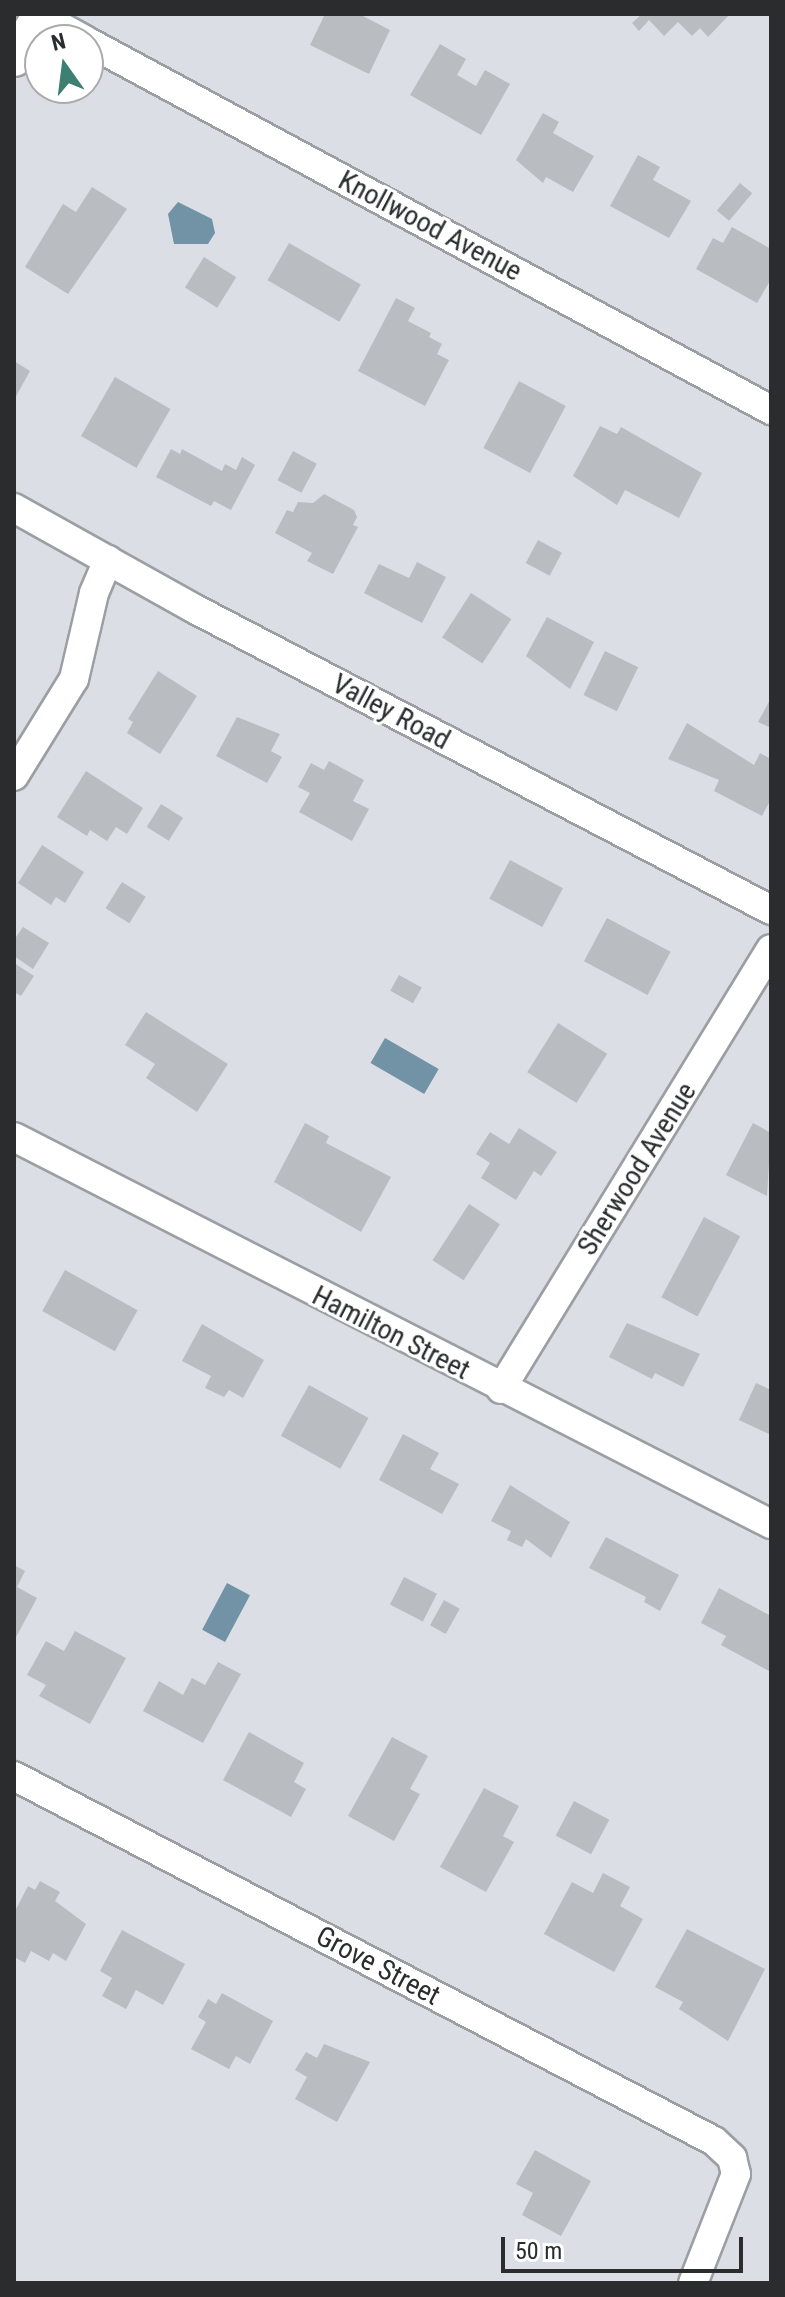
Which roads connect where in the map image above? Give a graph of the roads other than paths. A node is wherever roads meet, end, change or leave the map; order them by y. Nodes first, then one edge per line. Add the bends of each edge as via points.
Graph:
1 (41, 15) edge
2 (104, 51) edge
3 (14, 58) edge
4 (771, 410) edge
5 (14, 508) edge
6 (108, 560) junction
7 (14, 776) edge
8 (771, 910) edge
9 (771, 949) edge
10 (14, 1137) edge
11 (501, 1389) junction
12 (771, 1524) edge
13 (14, 1776) edge
14 (693, 2283) edge

1 - 3 street
2 - 4 street, Knollwood Avenue
5 - 6 street, Valley Road
6 - 7 street via 94,593 74,679
6 - 8 street, Valley Road
9 - 11 street, Sherwood Avenue
10 - 11 street, Hamilton Street
11 - 12 street, Hamilton Street
13 - 14 street, Grove Street via 714,2141 735,2163 731,2191

